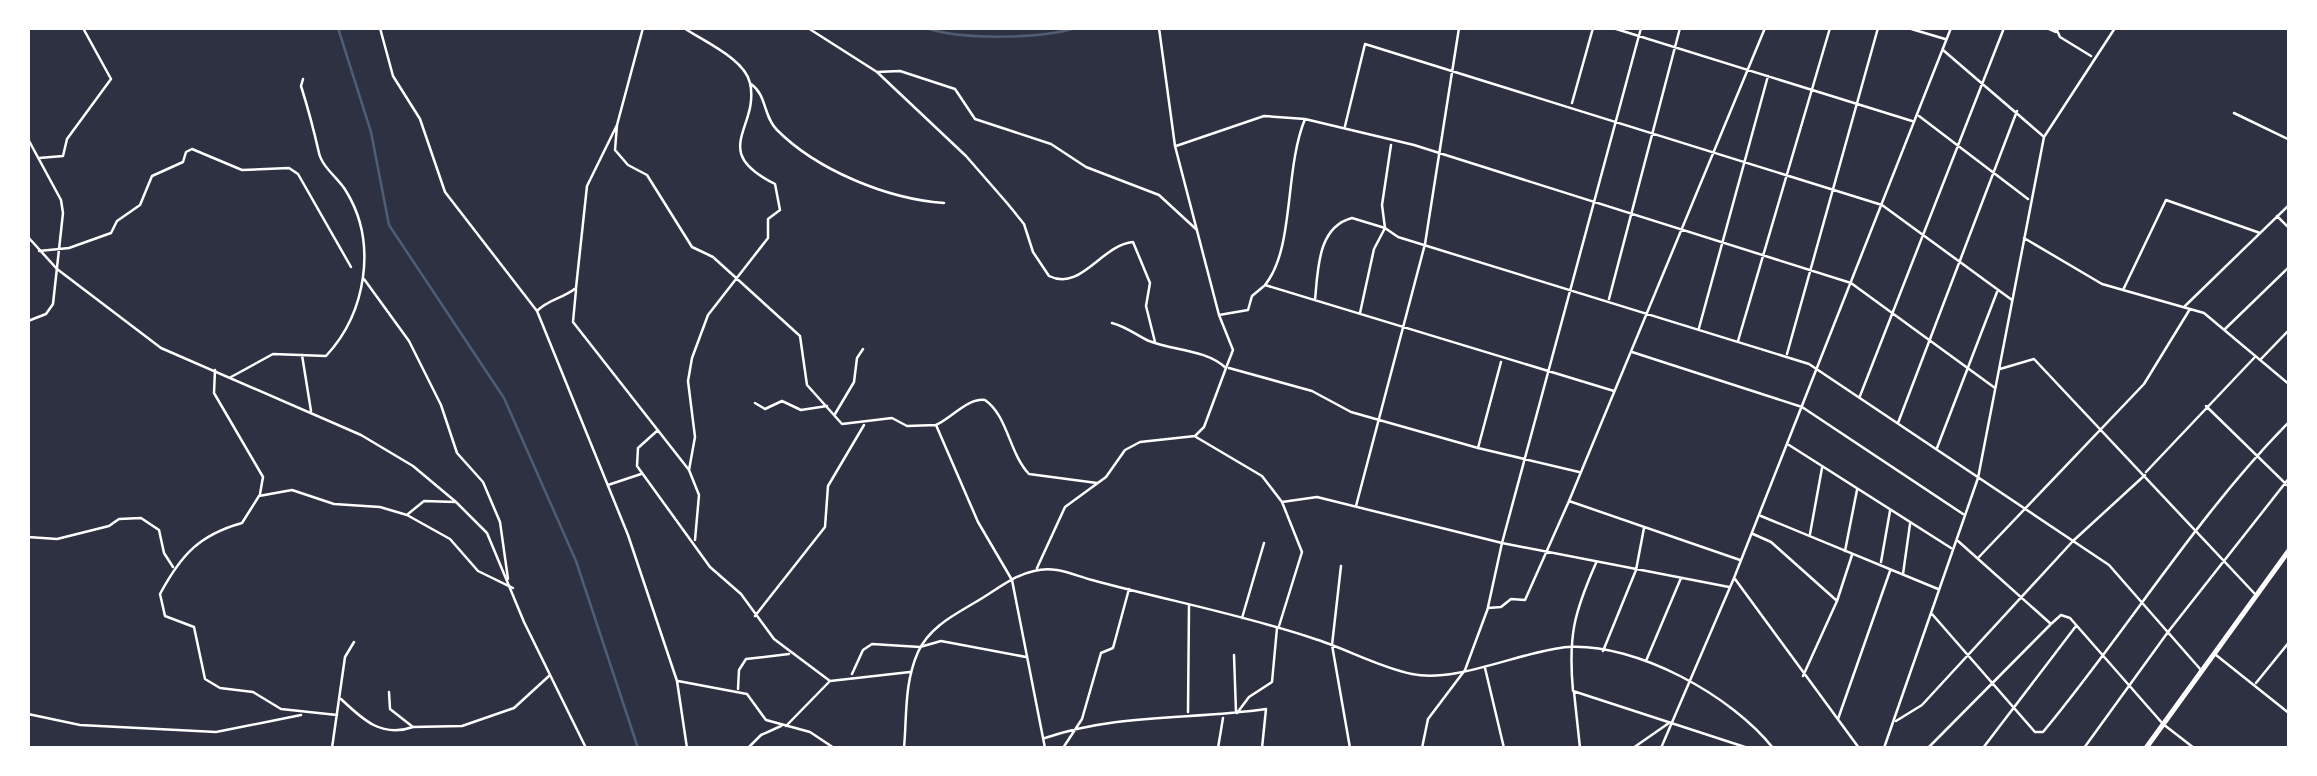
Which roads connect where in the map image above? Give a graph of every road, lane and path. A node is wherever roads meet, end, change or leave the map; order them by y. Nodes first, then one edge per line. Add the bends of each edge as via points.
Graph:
1 (83, 28) edge
2 (380, 28) edge
3 (642, 28) edge
4 (684, 28) edge
5 (808, 28) edge
6 (1159, 28) edge
7 (1459, 28) edge
8 (1593, 28) edge
9 (1613, 28) edge
10 (1641, 28) edge
11 (1680, 28) edge
12 (1765, 28) edge
13 (1830, 28) edge
14 (1878, 28) edge
15 (1908, 28) edge
16 (1951, 28) edge
17 (2004, 28) edge
18 (2047, 28) edge
19 (2115, 28) edge
20 (2056, 30) edge
21 (1638, 36) junction
22 (1946, 40) junction
23 (1675, 47) junction
24 (1943, 50) junction
25 (2093, 57) junction
26 (1454, 68) junction
27 (1748, 70) junction
28 (878, 72) junction
29 (1768, 76) junction
30 (303, 79) dead end
31 (1982, 81) junction
32 (750, 83) junction
33 (1812, 90) junction
34 (1857, 104) junction
35 (1572, 106) junction
36 (2016, 111) junction
37 (2234, 113) dead end
38 (1918, 114) junction
39 (1615, 118) junction
40 (1306, 119) junction
41 (1914, 122) junction
42 (618, 124) junction
43 (1345, 128) junction
44 (1653, 130) junction
45 (2044, 137) junction
46 (28, 138) edge
47 (2290, 140) edge
48 (1393, 143) junction
49 (1175, 146) junction
50 (1957, 148) junction
51 (1714, 149) junction
52 (1442, 156) junction
53 (39, 158) junction
54 (1745, 159) junction
55 (1994, 171) junction
56 (1787, 173) junction
57 (1834, 188) junction
58 (2029, 200) junction
59 (944, 202) dead end
60 (1592, 204) junction
61 (1882, 204) junction
62 (2290, 204) edge
63 (1631, 214) junction
64 (2277, 216) junction
65 (1682, 227) junction
66 (1385, 228) junction
67 (2290, 229) edge
68 (1197, 230) junction
69 (2260, 233) junction
70 (1924, 235) junction
71 (28, 236) edge
72 (2024, 237) junction
73 (1722, 241) junction
74 (1425, 244) junction
75 (60, 249) junction
76 (39, 251) junction
77 (1764, 254) junction
78 (1960, 262) junction
79 (351, 266) dead end
80 (2290, 266) edge
81 (57, 269) junction
82 (1810, 270) junction
83 (363, 278) junction
84 (734, 281) junction
85 (1851, 284) junction
86 (1265, 285) junction
87 (576, 288) junction
88 (1570, 289) junction
89 (1998, 290) junction
90 (2124, 290) junction
91 (1315, 300) junction
92 (1608, 300) junction
93 (2012, 300) junction
94 (2184, 307) junction
95 (2190, 309) junction
96 (536, 312) junction
97 (1647, 312) junction
98 (1359, 314) junction
99 (1893, 314) junction
100 (1219, 316) junction
101 (28, 321) edge
102 (1112, 322) dead end
103 (1402, 328) junction
104 (1698, 329) junction
105 (2224, 330) junction
106 (2290, 330) edge
107 (1929, 341) junction
108 (1155, 342) junction
109 (1738, 342) junction
110 (863, 349) dead end
111 (1630, 351) junction
112 (302, 354) junction
113 (1787, 355) junction
114 (2255, 356) junction
115 (1502, 360) junction
116 (2260, 360) junction
117 (1227, 368) junction
118 (1968, 368) junction
119 (1818, 369) junction
120 (215, 370) junction
121 (1998, 370) junction
122 (1550, 373) junction
123 (231, 376) junction
124 (2289, 384) edge
125 (1995, 388) junction
126 (1614, 391) junction
127 (1860, 397) junction
128 (755, 403) dead end
129 (828, 406) junction
130 (1802, 406) junction
131 (2206, 406) junction
132 (311, 412) junction
133 (835, 414) junction
134 (1380, 418) junction
135 (2290, 421) edge
136 (1898, 423) junction
137 (864, 424) junction
138 (936, 426) junction
139 (658, 430) junction
140 (2104, 431) junction
141 (1195, 436) junction
142 (1788, 444) junction
143 (1478, 448) junction
144 (1936, 449) junction
145 (2256, 455) junction
146 (1524, 459) junction
147 (1822, 466) junction
148 (689, 470) junction
149 (1580, 473) junction
150 (643, 474) junction
151 (2146, 474) junction
152 (2290, 477) edge
153 (1978, 478) junction
154 (2284, 482) junction
155 (1098, 483) junction
156 (608, 485) junction
157 (1857, 488) junction
158 (2290, 488) edge
159 (259, 496) junction
160 (1568, 501) junction
161 (456, 502) junction
162 (1282, 502) junction
163 (1356, 506) junction
164 (1890, 509) junction
165 (2026, 510) junction
166 (407, 515) junction
167 (1759, 515) junction
168 (1965, 516) junction
169 (1910, 522) junction
170 (1645, 527) junction
171 (2199, 530) junction
172 (1752, 534) junction
173 (1810, 536) junction
174 (28, 538) edge
175 (1956, 540) junction
176 (2073, 542) junction
177 (1264, 543) dead end
178 (695, 544) junction
179 (1502, 544) junction
180 (1953, 549) junction
181 (1845, 550) junction
182 (2289, 550) edge
183 (1545, 554) junction
184 (1853, 554) junction
185 (1977, 558) junction
186 (1742, 560) junction
187 (2224, 560) junction
188 (1596, 563) junction
189 (1880, 565) junction
190 (1342, 566) dead end
191 (174, 568) junction
192 (1036, 570) junction
193 (1636, 570) junction
194 (1890, 570) junction
195 (1903, 574) junction
196 (1681, 578) junction
197 (1734, 578) junction
198 (508, 579) junction
199 (1012, 580) junction
200 (1730, 587) junction
201 (513, 588) junction
202 (1130, 588) junction
203 (1939, 590) junction
204 (2256, 595) junction
205 (2022, 599) junction
206 (2145, 601) junction
207 (1837, 602) junction
208 (1188, 604) junction
209 (1488, 608) junction
210 (1931, 613) junction
211 (754, 617) junction
212 (1242, 618) junction
213 (2051, 624) junction
214 (2077, 625) junction
215 (1277, 629) junction
216 (2168, 632) junction
217 (2290, 641) edge
218 (354, 642) dead end
219 (1332, 646) junction
220 (1568, 647) junction
221 (920, 648) junction
222 (1602, 651) junction
223 (790, 653) junction
224 (2214, 654) junction
225 (1234, 655) dead end
226 (1969, 657) junction
227 (1026, 658) junction
228 (2104, 658) junction
229 (1645, 663) junction
230 (1484, 667) junction
231 (1466, 670) junction
232 (2202, 671) junction
233 (911, 672) junction
234 (550, 676) junction
235 (852, 676) junction
236 (1803, 676) junction
237 (830, 680) junction
238 (676, 681) junction
239 (1689, 682) junction
240 (1991, 683) junction
241 (2256, 684) junction
242 (2127, 686) junction
243 (1574, 690) junction
244 (389, 692) dead end
245 (738, 692) junction
246 (341, 699) junction
247 (2014, 710) junction
248 (28, 714) edge
249 (1188, 714) junction
250 (1236, 714) junction
251 (2290, 714) edge
252 (303, 715) junction
253 (336, 715) junction
254 (1224, 716) junction
255 (1838, 721) junction
256 (1670, 722) junction
257 (1893, 722) junction
258 (2163, 724) junction
259 (784, 726) junction
260 (413, 727) junction
261 (1074, 732) junction
262 (1044, 738) junction
263 (332, 748) edge
264 (586, 748) edge
265 (687, 748) edge
266 (748, 748) edge
267 (834, 748) edge
268 (904, 748) edge
269 (1046, 748) edge
270 (1063, 748) edge
271 (1218, 748) edge
272 (1262, 748) edge
273 (1350, 748) edge
274 (1422, 748) edge
275 (1504, 748) edge
276 (1580, 748) edge
277 (1634, 748) edge
278 (1661, 748) edge
279 (1748, 748) edge
280 (1773, 748) edge
281 (1859, 748) edge
282 (1884, 748) edge
283 (1928, 748) edge
284 (1983, 748) edge
285 (2084, 748) edge
286 (2146, 748) edge
287 (2194, 748) edge

1 - 53 street via 110,71 109,85 67,139 63,156
2 - 96 street via 393,76 420,119 445,192
3 - 42 street
4 - 32 street via 725,55
5 - 28 street
6 - 49 street
7 - 26 street
8 - 35 street
9 - 21 street
10 - 21 street
11 - 23 street
12 - 27 street
13 - 33 street
14 - 34 street
15 - 22 street
16 - 22 street
17 - 31 street
18 - 20 street
19 - 25 street
20 - 25 street
21 - 23 street
21 - 39 street
22 - 24 street
23 - 27 street
23 - 44 street
24 - 31 street
24 - 38 street
25 - 45 street
26 - 35 street
26 - 43 street via 1366,44
26 - 52 street
27 - 29 street
27 - 51 street
28 - 68 street via 955,89 975,119 1050,144 1086,167 1159,195
28 - 108 street via 1007,203 1048,276 1076,278 1114,245 1133,242 1150,284 1146,306
29 - 33 street
29 - 54 street
30 - 83 street via 318,151 347,192 365,237
31 - 36 street
31 - 50 street
32 - 59 street via 778,132 831,169
32 - 84 street via 739,152 776,184 782,204 768,219 765,244
33 - 34 street
33 - 56 street
34 - 41 street
34 - 57 street
35 - 39 street
36 - 45 street
36 - 55 street
37 - 47 street
38 - 41 street
38 - 50 street
39 - 44 street
39 - 60 street
40 - 43 street
40 - 49 street via 1264,116
40 - 86 street via 1294,146 1281,262
41 - 61 street
42 - 84 street via 615,150 648,175 692,246
42 - 87 street via 587,186
43 - 48 street
44 - 51 street
44 - 63 street
45 - 58 street
46 - 53 street
48 - 52 street
48 - 66 street via 1386,161
49 - 68 street
50 - 55 street
50 - 70 street
51 - 54 street
51 - 65 street
52 - 60 street
52 - 74 street
53 - 75 street via 61,200
54 - 56 street
54 - 73 street
55 - 58 street
55 - 78 street
56 - 57 street
56 - 77 street
57 - 61 street
57 - 82 street
58 - 72 street
60 - 63 street
60 - 88 street
61 - 70 street
61 - 85 street
62 - 64 street
63 - 65 street
63 - 92 street
64 - 67 street
64 - 69 street
65 - 73 street
65 - 97 street
66 - 74 street
66 - 91 street via 1352,218 1328,235
66 - 98 street
68 - 100 street
69 - 90 street via 2166,200
69 - 94 street
70 - 78 street
70 - 99 street
71 - 76 street
72 - 90 street
72 - 93 street
73 - 77 street
73 - 104 street
74 - 88 street
74 - 103 street
75 - 76 street
75 - 79 street via 111,233 140,205 152,176 183,162 192,149 242,170 288,168 298,174
75 - 81 street
76 - 81 street
77 - 82 street
77 - 109 street
78 - 89 street
78 - 107 street
80 - 105 street
81 - 101 street via 51,308
81 - 120 street via 160,348
82 - 85 street
82 - 113 street
83 - 112 street via 348,333 326,356
83 - 198 street via 410,341 457,452 483,482 500,522
84 - 129 street via 800,336 807,384
84 - 148 street via 708,315 692,358
85 - 99 street
85 - 119 street
86 - 91 street
86 - 100 street via 1248,310
87 - 96 street
87 - 139 street via 573,322
88 - 92 street
88 - 122 street
89 - 93 street
89 - 118 street
90 - 94 street
91 - 98 street
92 - 97 street
93 - 121 street
94 - 95 street
95 - 105 street
95 - 140 street via 2144,384
96 - 156 street
97 - 104 street
97 - 111 street
98 - 103 street
99 - 107 street
99 - 127 street
100 - 117 street via 1233,350
102 - 108 street
103 - 115 street
103 - 134 street
104 - 109 street
105 - 114 street
106 - 116 street
107 - 118 street
107 - 136 street
108 - 117 street
109 - 113 street
110 - 133 street
111 - 126 street
111 - 130 street
112 - 123 street via 273,354
112 - 132 street
113 - 119 street
114 - 116 street
114 - 131 street
115 - 122 street
115 - 143 street
116 - 124 street
117 - 134 street
117 - 141 street
118 - 125 street
118 - 144 street
119 - 127 street
119 - 130 street
120 - 123 street
120 - 159 street via 214,393 263,478
121 - 125 street
121 - 140 street via 2034,359
122 - 126 street
122 - 146 street
123 - 132 street
125 - 153 street
126 - 149 street
127 - 136 street
128 - 129 street via 772,410 782,401 800,410
129 - 133 street
130 - 142 street
130 - 168 street
131 - 145 street
131 - 151 street
132 - 161 street via 413,466
133 - 137 street via 842,424
134 - 143 street
134 - 163 street
135 - 145 street
136 - 144 street
137 - 138 street via 892,418 907,426
137 - 211 street via 828,486 824,526
138 - 155 street via 967,403 985,400 1029,474
138 - 199 street
139 - 148 street
139 - 150 street via 638,448
140 - 151 street
140 - 165 street
141 - 155 street via 1132,445
141 - 162 street via 1262,476
142 - 147 street
142 - 167 street
143 - 146 street
144 - 153 street
145 - 154 street
145 - 171 street
146 - 149 street
146 - 179 street
147 - 157 street
147 - 173 street
148 - 178 street via 700,495
149 - 160 street
150 - 156 street
150 - 178 street
151 - 171 street
151 - 176 street
152 - 154 street
153 - 165 street
153 - 168 street
154 - 158 street
154 - 187 street
155 - 192 street via 1065,507
156 - 238 street
157 - 164 street
157 - 181 street
159 - 166 street via 292,490
159 - 191 street via 242,522 208,532
160 - 170 street
160 - 183 street
161 - 166 street via 424,501
161 - 198 street via 487,534
162 - 163 street via 1317,497
162 - 215 street via 1302,552
163 - 179 street
164 - 169 street
164 - 189 street
165 - 176 street
165 - 185 street
166 - 201 street via 450,539 478,572
167 - 172 street
167 - 173 street
168 - 175 street
169 - 180 street
169 - 195 street
170 - 186 street
170 - 193 street
171 - 187 street
171 - 206 street
172 - 186 street
172 - 207 street via 1771,542
173 - 181 street
174 - 191 street via 57,538 119,518 142,518 159,530
175 - 180 street
175 - 185 street
176 - 205 street
176 - 206 street via 2109,565
177 - 212 street
178 - 211 street
179 - 183 street
179 - 209 street
180 - 203 street
181 - 184 street
182 - 204 highway
183 - 188 street
183 - 209 street via 1526,600
184 - 189 street
184 - 207 street
185 - 205 street
186 - 197 street
187 - 204 street
187 - 216 street
188 - 193 street
188 - 220 street via 1574,611
189 - 194 street
190 - 219 street
191 - 252 street via 160,594 162,610 194,628 205,680
192 - 199 street
192 - 202 street via 1070,570
193 - 196 street
193 - 222 street
194 - 195 street
194 - 255 street
195 - 203 street
196 - 200 street
196 - 229 street
197 - 200 street
197 - 236 street
198 - 201 street
199 - 221 street via 951,616
199 - 227 street
200 - 239 street
201 - 234 street
202 - 208 street
202 - 261 street via 1113,648 1098,658
203 - 210 street
204 - 224 highway
205 - 213 street
205 - 226 street
206 - 216 street
206 - 228 street
207 - 236 street
208 - 212 street
208 - 249 street
209 - 231 street
210 - 226 street
210 - 257 street
211 - 223 street
212 - 215 street
213 - 214 street via 2066,614
213 - 240 street
214 - 228 street
214 - 247 street
215 - 219 street
215 - 250 street via 1272,682
216 - 232 street
216 - 242 street
217 - 241 street
218 - 246 street via 345,657
219 - 231 street via 1415,676
219 - 273 street
220 - 222 street
220 - 230 street
220 - 243 street
221 - 227 street via 941,641
221 - 233 street
221 - 235 street via 868,646
222 - 229 street
223 - 237 street
223 - 245 street via 746,660
224 - 232 highway
224 - 241 street
225 - 250 street
226 - 240 street
226 - 257 street via 1922,705
227 - 262 street
228 - 242 street
228 - 247 street via 2042,732
229 - 239 street
230 - 231 street
230 - 275 street
231 - 274 street via 1428,719
232 - 258 highway
233 - 235 street
233 - 268 street
234 - 260 street via 514,708 462,726
234 - 264 street
235 - 237 street
236 - 255 street
237 - 259 street
238 - 245 street
238 - 265 street
239 - 256 street
239 - 280 street via 1740,712
240 - 247 street
240 - 283 street
241 - 251 street
242 - 258 street
242 - 285 street
243 - 256 street
243 - 276 street
244 - 260 street via 390,709
245 - 259 street via 751,697 766,720
246 - 253 street
246 - 260 street via 377,729 396,733
247 - 284 street
248 - 252 street via 80,725 216,732
249 - 254 street
249 - 261 street via 1104,721
250 - 254 street
250 - 272 street via 1266,710
252 - 253 street
253 - 263 street
254 - 271 street
255 - 281 street
256 - 277 street
256 - 278 street
256 - 279 street
257 - 282 street
258 - 286 highway
258 - 287 street
259 - 266 street
259 - 267 street
261 - 262 street
261 - 270 street
262 - 269 street

